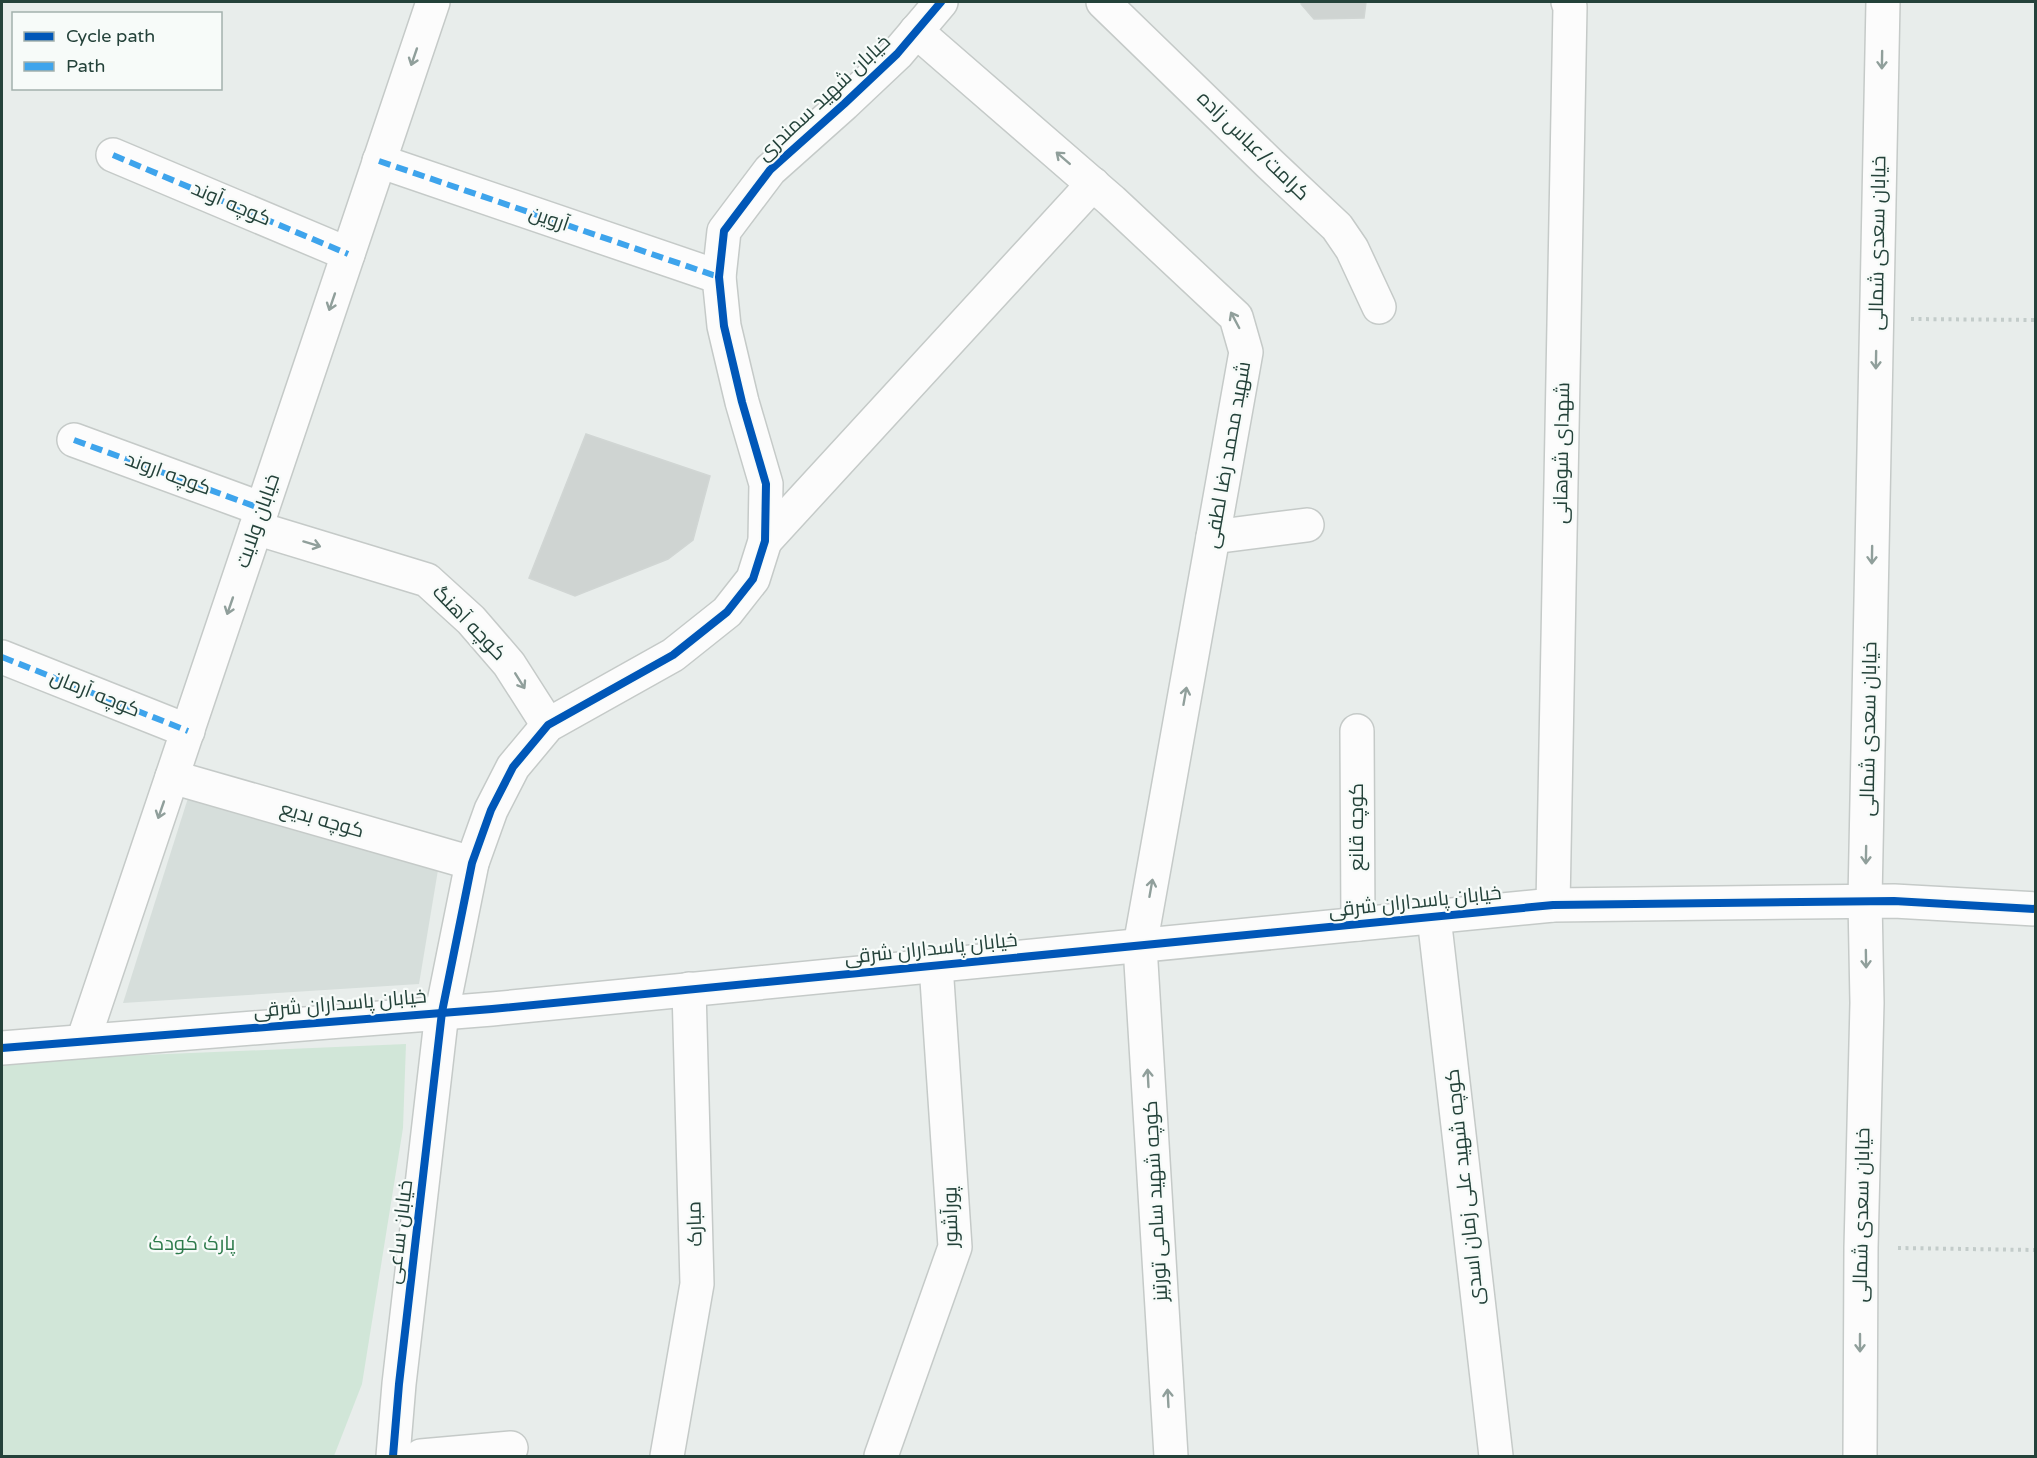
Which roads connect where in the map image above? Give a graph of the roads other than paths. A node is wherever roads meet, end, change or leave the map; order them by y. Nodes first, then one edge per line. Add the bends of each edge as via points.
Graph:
1 (433, 2) edge
2 (941, 2) edge
3 (1103, 2) edge
4 (1568, 2) edge
5 (1883, 2) edge
6 (916, 32) junction
7 (113, 155) dead end
8 (379, 161) junction
9 (1093, 184) junction
10 (348, 254) junction
11 (719, 277) junction
12 (1379, 307) dead end
13 (74, 440) dead end
14 (259, 518) junction
15 (1307, 525) dead end
16 (1213, 537) junction
17 (765, 542) junction
18 (2, 657) edge
19 (548, 726) junction
20 (1357, 730) dead end
21 (188, 731) junction
22 (172, 777) junction
23 (472, 863) junction
24 (1865, 900) junction
25 (1554, 905) junction
26 (2036, 909) edge
27 (1434, 917) junction
28 (1358, 924) junction
29 (1140, 946) junction
30 (936, 965) junction
31 (689, 989) junction
32 (442, 1012) junction
33 (83, 1041) junction
34 (2, 1048) edge
35 (511, 1448) dead end
36 (393, 1456) edge
37 (421, 1456) edge
38 (667, 1456) edge
39 (881, 1456) edge
40 (1171, 1456) edge
41 (1496, 1456) edge
42 (1860, 1456) edge

1 -> 8 street, خیابان ولایت
2 - 6 street, خیابان شهید سمندری
3 - 12 street, کرامت/عباس زاده via 1337,226
4 - 25 street, شهدای شوهانی
5 -> 24 street, خیابان سعدی شمالی
9 -> 6 street, شهید محمد رضا لطفی
6 - 11 street, خیابان شهید سمندری via 770,170 724,231
7 - 10 street, کوچه آوند
8 - 10 street, خیابان ولایت
8 - 11 street, آروین
16 -> 9 street, شهید محمد رضا لطفی via 1246,352 1236,317
9 - 17 street
10 -> 14 street, خیابان ولایت
11 - 17 street, خیابان شهید سمندری via 724,326 766,484
13 - 14 street, کوچه اروند
14 -> 19 street, کوچه آهنگ via 427,580 471,620 509,664
14 -> 21 street, خیابان ولایت
15 - 16 street
29 -> 16 street, شهید محمد رضا لطفی
17 - 19 street, خیابان شهید سمندری via 753,579 727,612 674,655
18 - 21 street, کوچه آرمان
19 - 23 street, خیابان شهید سمندری via 513,767 491,810
20 - 28 street, کوچه قانع
21 - 22 street, خیابان ولایت
22 - 23 street, کوچه بدیع
22 -> 33 street, خیابان ولایت
23 - 32 street, خیابان شهید سمندری
24 - 25 street, خیابان پاسداران شرقی
24 - 26 street, خیابان پاسداران شرقی
24 -> 42 street, خیابان سعدی شمالی
25 - 27 street, خیابان پاسداران شرقی
27 - 28 street, خیابان پاسداران شرقی
27 - 41 street, کوچه شهید علی زمان اسدی
28 - 29 street, خیابان پاسداران شرقی
29 - 30 street, خیابان پاسداران شرقی
40 -> 29 street, کوچه شهید سامی تورتیز
30 - 31 street, خیابان پاسداران شرقی
30 - 39 street, پورآشور via 955,1247
31 - 32 street, خیابان پاسداران شرقی
31 - 38 street, مبارک via 697,1284
32 - 33 street, خیابان پاسداران شرقی
32 - 36 street, خیابان ساعی
33 - 34 street, خیابان پاسداران شرقی
35 - 37 street

